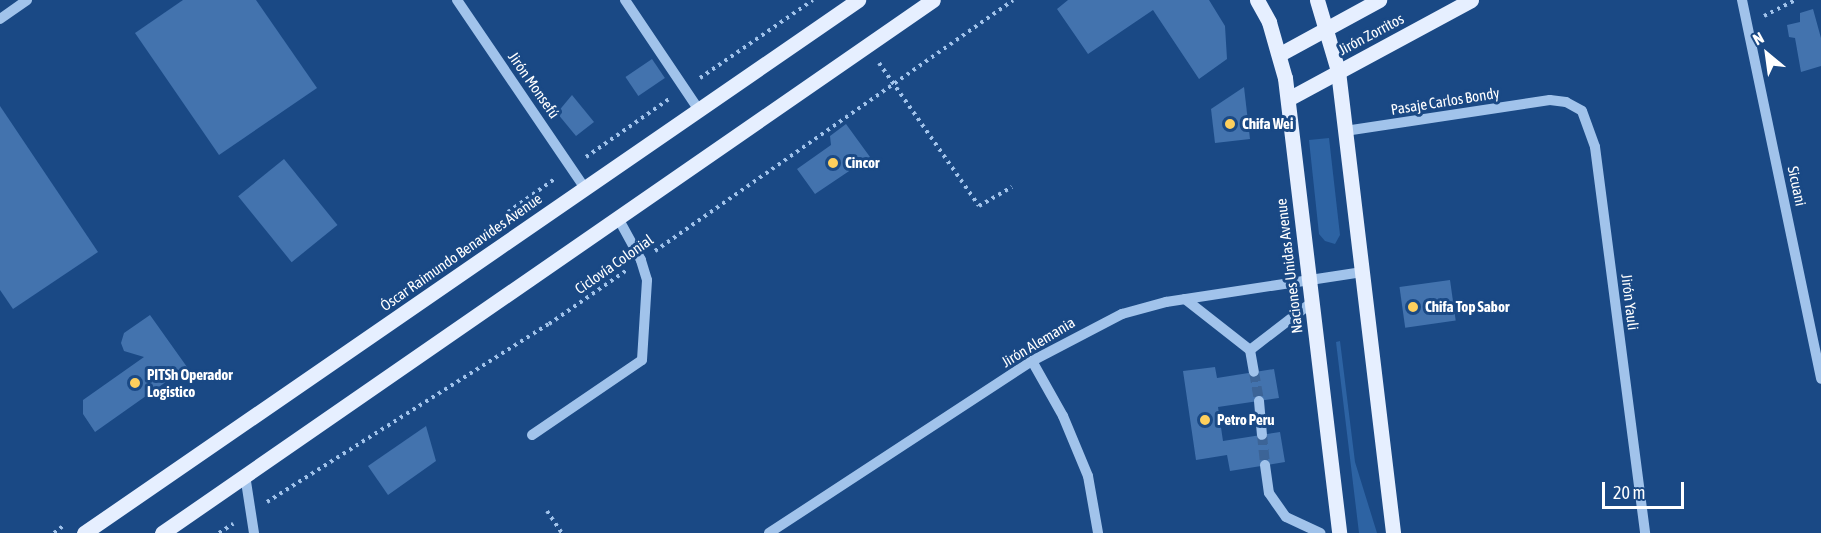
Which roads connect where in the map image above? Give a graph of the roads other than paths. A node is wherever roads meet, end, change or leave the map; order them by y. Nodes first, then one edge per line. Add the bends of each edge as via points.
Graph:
1 (27, 0) edge
2 (457, 0) edge
3 (625, 0) edge
4 (858, 0) edge
5 (933, 0) edge
6 (1257, 0) edge
7 (1317, 0) edge
8 (1379, 0) edge
9 (1471, 0) edge
10 (1742, 0) edge
11 (0, 18) edge
12 (1328, 28) junction
13 (1280, 54) junction
14 (1338, 71) junction
15 (1288, 99) junction
16 (1550, 100) joint
17 (699, 110) junction
18 (1345, 131) junction
19 (585, 188) junction
20 (618, 218) junction
21 (1361, 272) junction
22 (1308, 279) junction
23 (1185, 299) junction
24 (1311, 303) junction
25 (1250, 350) junction
26 (1032, 361) junction
27 (1254, 372) tunnel mouth
28 (1821, 379) edge
29 (1259, 401) tunnel mouth
30 (532, 435) dead end
31 (1262, 435) tunnel mouth
32 (1265, 465) tunnel mouth
33 (245, 475) junction
34 (84, 533) edge
35 (162, 533) edge
36 (254, 533) edge
37 (769, 533) edge
38 (1098, 533) edge
39 (1321, 533) edge
40 (1339, 533) edge
41 (1393, 533) edge
42 (1646, 533) edge

1 - 11 street
2 - 19 street, Jirón Monsefú
3 - 17 street
4 - 17 main road, Óscar Raimundo Benavides Avenue
5 - 20 main road
6 - 13 main road, Naciones Unidas Avenue
7 - 12 main road
8 - 12 main road, Jirón Zorritos
9 - 14 main road, Jirón Zorritos
10 - 28 street, Sicuani
12 - 13 main road, Jirón Zorritos
12 - 14 main road
13 - 15 main road, Naciones Unidas Avenue
14 - 15 main road, Jirón Zorritos
14 - 18 main road
15 - 22 main road, Naciones Unidas Avenue
16 - 18 street, Pasaje Carlos Bondy
16 - 42 street, Jirón Yauli via 1566,102 1582,111 1595,147
17 - 19 main road, Óscar Raimundo Benavides Avenue
18 - 21 main road
19 - 34 main road, Óscar Raimundo Benavides Avenue
20 - 30 street via 641,260 647,280 642,360
20 - 33 main road
21 - 22 street, Jirón Alemania
21 - 41 main road
22 - 23 street, Jirón Alemania
22 - 24 main road, Naciones Unidas Avenue
23 - 25 street
23 - 26 street, Jirón Alemania via 1122,314
24 - 25 street
24 - 40 main road, Naciones Unidas Avenue
25 - 27 street
26 - 37 street, Jirón Alemania
26 - 38 street via 1063,416 1088,476
29 - 31 street
32 - 39 street via 1269,493 1286,517
33 - 35 main road
33 - 36 street

